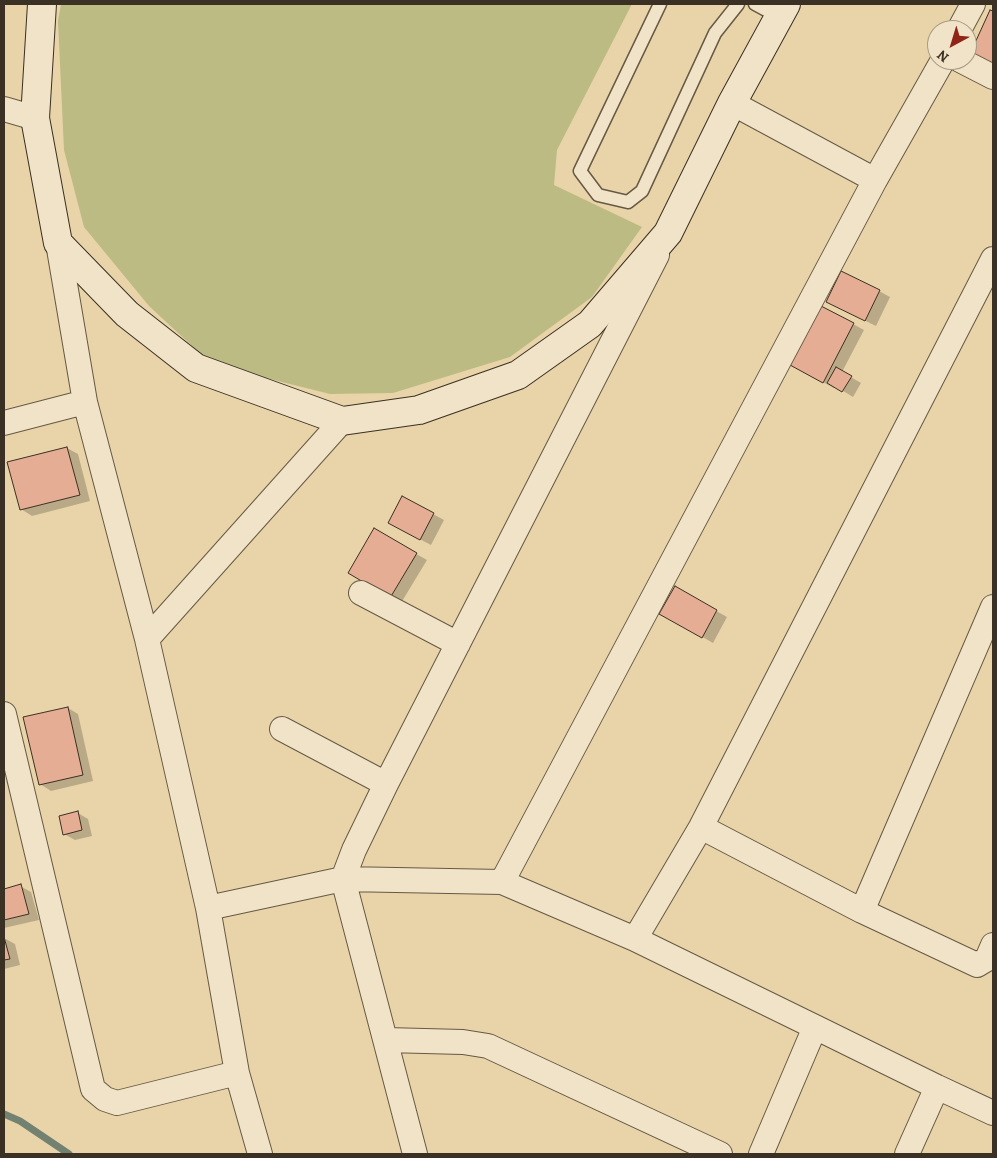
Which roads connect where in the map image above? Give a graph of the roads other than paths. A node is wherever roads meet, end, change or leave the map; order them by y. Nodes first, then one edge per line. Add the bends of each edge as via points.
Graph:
1 (42, 4) edge
2 (660, 4) edge
3 (738, 4) edge
4 (755, 4) edge
5 (973, 4) edge
6 (782, 10) edge
7 (964, 20) edge
8 (977, 69) edge
9 (937, 70) edge
10 (993, 77) edge
11 (732, 103) junction
12 (4, 109) edge
13 (35, 118) junction
14 (875, 180) junction
15 (668, 232) junction
16 (58, 243) junction
17 (993, 259) edge
18 (85, 402) junction
19 (342, 421) junction
20 (4, 423) edge
21 (361, 593) dead end
22 (993, 607) edge
23 (147, 639) junction
24 (458, 644) junction
25 (4, 714) edge
26 (282, 729) dead end
27 (386, 784) junction
28 (701, 827) junction
29 (343, 879) junction
30 (502, 882) junction
31 (208, 908) junction
32 (862, 911) junction
33 (635, 939) junction
34 (993, 945) edge
35 (815, 1028) junction
36 (386, 1040) junction
37 (237, 1073) junction
38 (937, 1088) junction
39 (993, 1113) edge
40 (260, 1154) edge
41 (415, 1154) edge
42 (720, 1154) edge
43 (761, 1154) edge
44 (907, 1154) edge

1 - 13 street
2 - 3 lane via 580,171 598,195 628,202 642,190 715,33
4 - 6 lane
5 - 7 street
6 - 11 street
8 - 10 street
9 - 14 street
11 - 14 street
11 - 15 street
12 - 13 street
13 - 16 street
14 - 30 street
15 - 19 street via 590,324 518,375 419,410
15 - 24 street
16 - 18 street
16 - 19 street via 127,314 196,368
17 - 28 street
18 - 20 street
18 - 23 street
19 - 23 street
21 - 24 street
22 - 32 street
23 - 31 street
24 - 27 street
25 - 37 street via 94,1089 105,1100 117,1103
26 - 27 street
27 - 29 street
28 - 32 street
28 - 33 street
29 - 30 street
29 - 31 street
29 - 36 street
30 - 33 street
31 - 37 street
32 - 34 street via 978,965 987,959
33 - 35 street
35 - 38 street
35 - 43 street
36 - 41 street
36 - 42 street via 463,1042 488,1046
37 - 40 street
38 - 39 street
38 - 44 street

